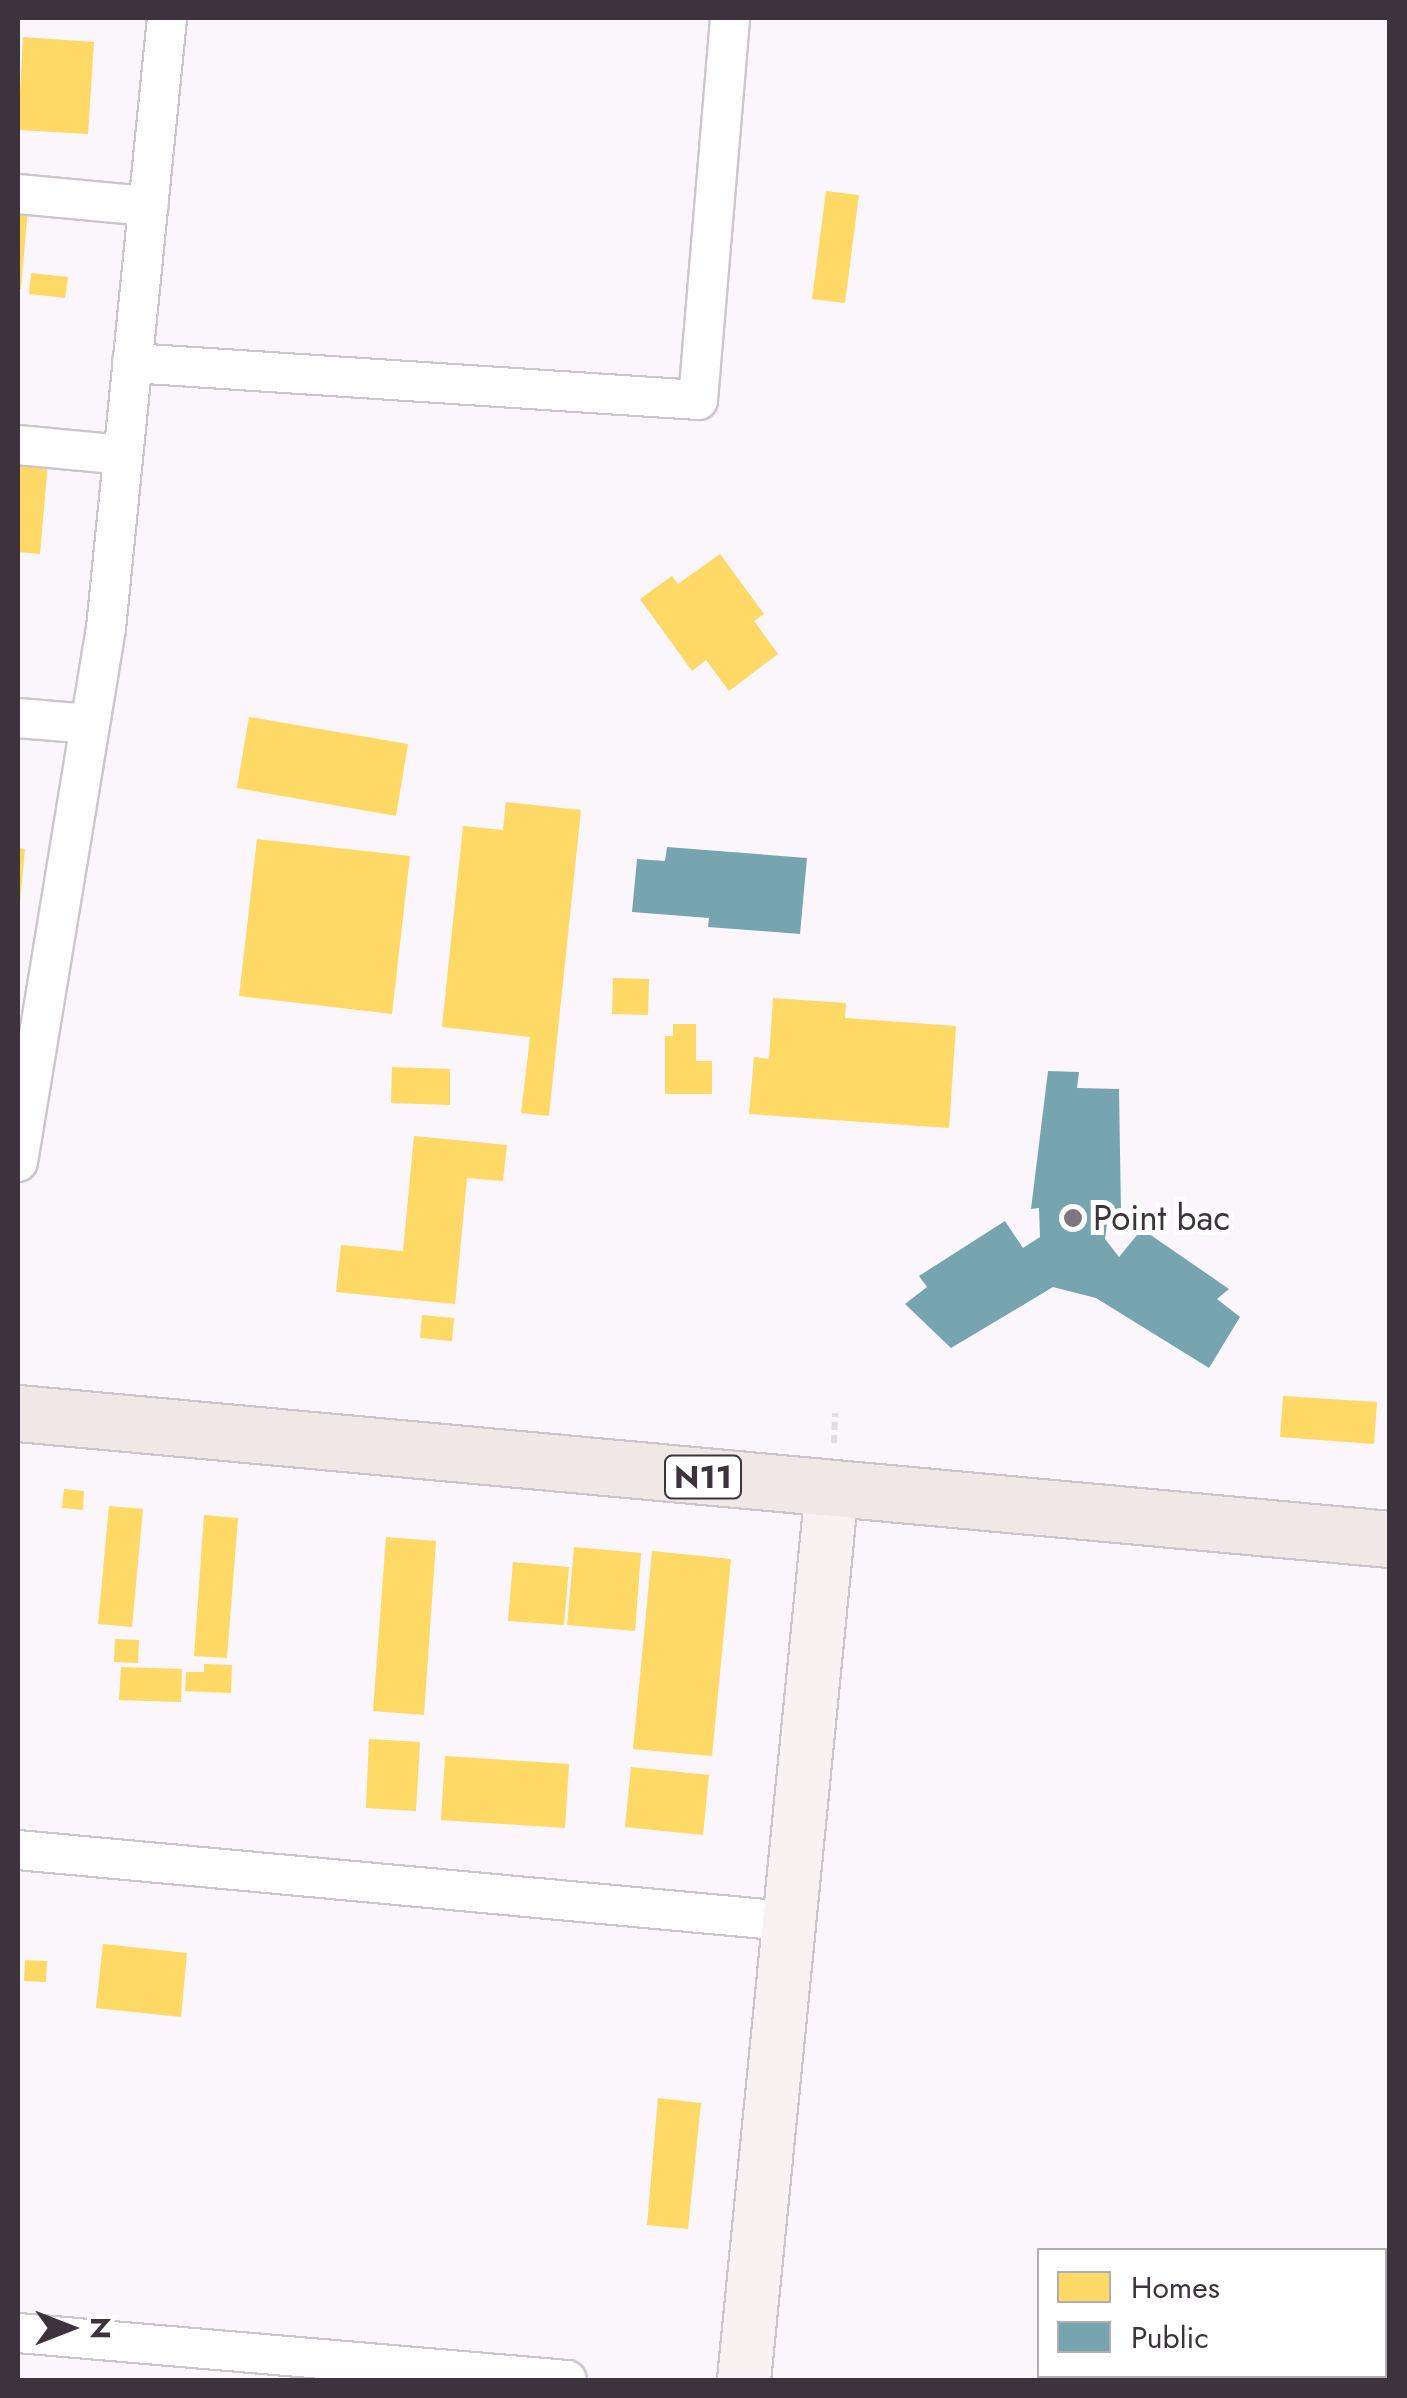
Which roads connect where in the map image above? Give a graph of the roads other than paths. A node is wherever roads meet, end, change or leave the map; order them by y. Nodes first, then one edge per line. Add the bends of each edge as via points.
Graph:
1 (166, 18) edge
2 (730, 18) edge
3 (18, 194) edge
4 (148, 206) junction
5 (132, 363) junction
6 (18, 445) edge
7 (123, 455) junction
8 (18, 718) edge
9 (89, 724) junction
10 (33, 972) edge
11 (18, 1162) edge
12 (18, 1413) edge
13 (832, 1489) junction
14 (1390, 1540) edge
15 (18, 1850) edge
16 (786, 1921) junction
17 (18, 2332) edge
18 (275, 2368) edge
19 (567, 2380) edge
20 (744, 2380) edge

1 - 4 street
2 - 5 street via 698,400
3 - 4 street
4 - 5 street
5 - 7 street
6 - 7 street
7 - 9 street
8 - 9 street
9 - 10 street
10 - 11 street
12 - 13 main road, N11
13 - 14 main road, N11
13 - 16 main road
15 - 16 street
16 - 20 main road
17 - 18 street
18 - 19 street

